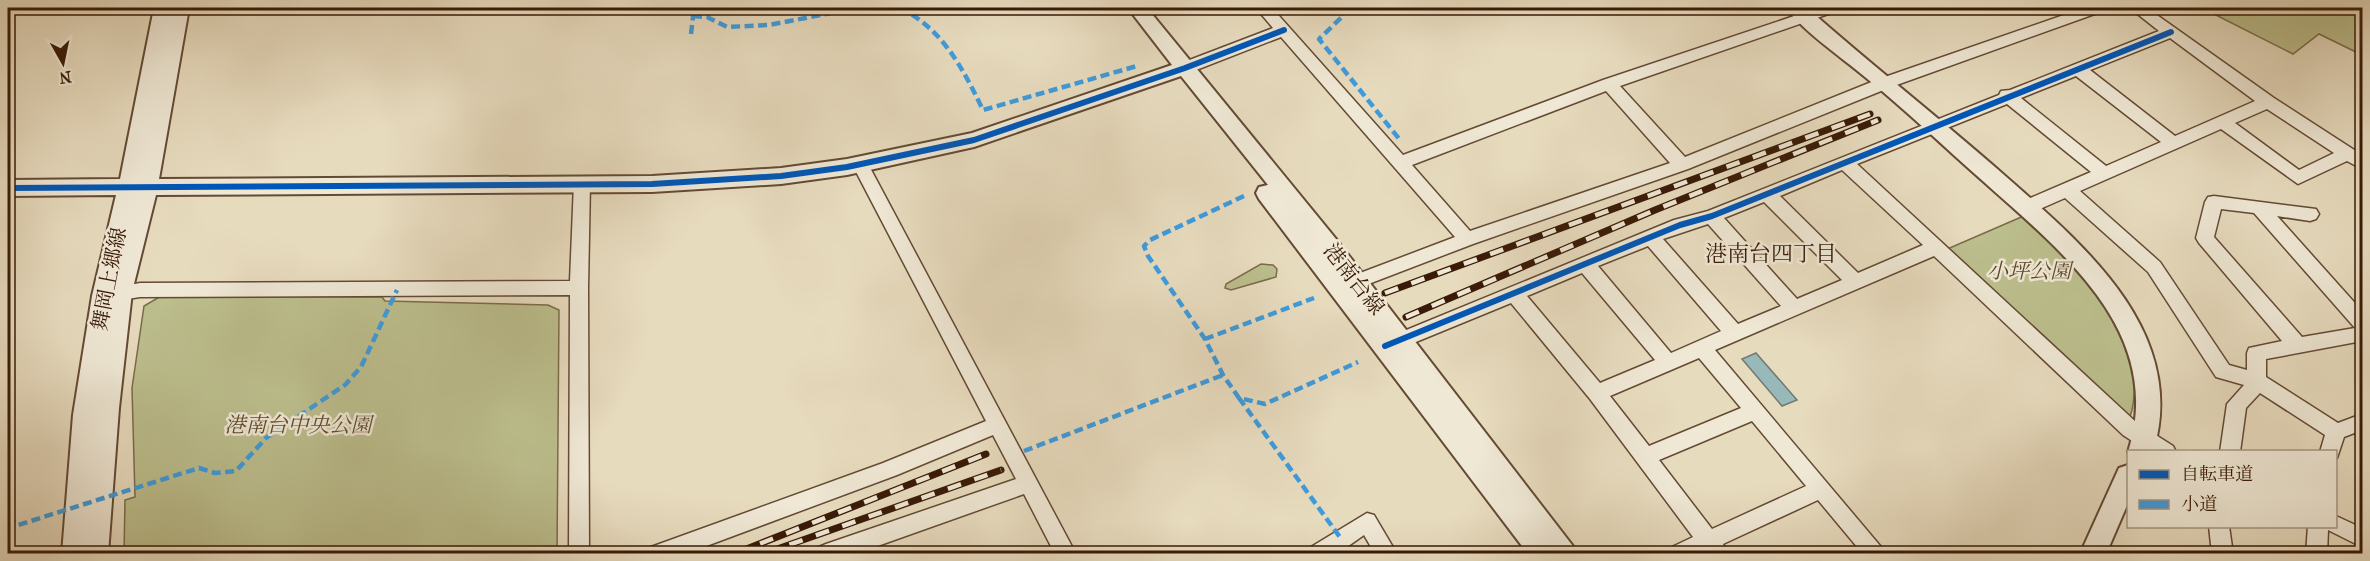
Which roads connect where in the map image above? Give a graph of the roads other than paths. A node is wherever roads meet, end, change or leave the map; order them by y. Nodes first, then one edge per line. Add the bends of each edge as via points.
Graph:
1 (163, 8) edge
2 (180, 8) edge
3 (1123, 8) edge
4 (1137, 8) edge
5 (1264, 8) edge
6 (1832, 8) edge
7 (2098, 8) edge
8 (2138, 8) edge
9 (1801, 12) edge
10 (1284, 30) junction
11 (2171, 32) junction
12 (2078, 69) junction
13 (1178, 70) junction
14 (1885, 83) junction
15 (1609, 84) junction
16 (2007, 95) junction
17 (2268, 102) junction
18 (2222, 122) junction
19 (1934, 126) junction
20 (2173, 143) junction
21 (2347, 154) junction
22 (1402, 162) junction
23 (1845, 163) junction
24 (2362, 163) edge
25 (860, 164) junction
26 (1682, 165) junction
27 (2103, 173) junction
28 (582, 183) junction
29 (138, 187) junction
30 (8, 188) edge
31 (2066, 189) junction
32 (1766, 193) junction
33 (2027, 207) junction
34 (2260, 208) junction
35 (2310, 214) dead end
36 (1712, 216) junction
37 (1467, 239) junction
38 (1652, 239) junction
39 (1936, 247) junction
40 (1586, 265) junction
41 (1856, 282) junction
42 (1348, 284) junction
43 (579, 288) junction
44 (112, 294) junction
45 (1515, 295) junction
46 (1793, 307) junction
47 (2362, 323) edge
48 (1732, 332) junction
49 (2362, 334) edge
50 (1393, 343) junction
51 (2297, 345) junction
52 (1701, 346) junction
53 (1667, 361) junction
54 (2257, 381) junction
55 (1597, 393) junction
56 (1755, 411) junction
57 (2362, 422) edge
58 (997, 425) junction
59 (2336, 432) junction
60 (2142, 446) edge
61 (2158, 450) edge
62 (2230, 450) edge
63 (2331, 450) edge
64 (1645, 457) junction
65 (2127, 478) edge
66 (1028, 484) junction
67 (1821, 489) junction
68 (2337, 525) edge
69 (2219, 528) edge
70 (2318, 528) edge
71 (2362, 537) edge
72 (1714, 546) edge
73 (1874, 553) edge
74 (75, 554) edge
75 (95, 554) edge
76 (579, 554) edge
77 (658, 554) edge
78 (826, 554) edge
79 (1066, 554) edge
80 (1318, 554) edge
81 (1388, 554) edge
82 (1544, 554) edge
83 (1566, 554) edge
84 (1679, 554) edge
85 (2093, 554) edge
86 (2223, 554) edge
87 (2316, 554) edge

1 - 29 street, 舞岡上郷線
2 - 29 street, 舞岡上郷線
3 - 13 street, 港南台線
4 - 13 street, 港南台線
5 - 10 street
6 - 9 street
7 - 14 street
8 - 11 street
9 - 14 street
9 - 15 street
10 - 13 street
10 - 22 street
11 - 12 street
11 - 17 street
12 - 16 street
12 - 20 street
13 - 25 street via 974,141
13 - 42 street, 港南台線
14 - 19 street
14 - 26 street
15 - 22 street
15 - 26 street
16 - 19 street
16 - 27 street
17 - 18 street
17 - 21 street
18 - 20 street
18 - 21 street via 2298,178
19 - 23 street
19 - 33 street
20 - 27 street
21 - 24 street
22 - 37 street
23 - 32 street
23 - 39 street
25 - 28 street via 716,181
25 - 58 street
26 - 37 street
27 - 31 street
28 - 29 street
28 - 43 street
29 - 30 street
29 - 44 street, 舞岡上郷線
31 - 33 street
31 - 54 street via 2154,267 2223,371
32 - 36 street
32 - 41 street
33 - 60 street via 2079,255 2121,310 2140,352 2145,377 2147,427
34 - 35 street
34 - 47 street
34 - 51 street via 2214,202 2205,238
36 - 38 street via 1680,225
36 - 46 street
37 - 42 street
38 - 40 street
38 - 48 street
39 - 41 street
39 - 60 street
40 - 45 street
40 - 53 street
41 - 46 street
42 - 50 street, 港南台線
43 - 44 street via 140,290
43 - 76 street
44 - 74 street, 舞岡上郷線 via 85,415
44 - 75 street, 舞岡上郷線
45 - 50 street
45 - 55 street
46 - 48 street
48 - 52 street
49 - 51 street
50 - 82 street, 港南台線
50 - 83 street, 港南台線
51 - 54 street via 2256,352
52 - 53 street
52 - 56 street
53 - 55 street
54 - 59 street
54 - 62 street via 2250,394 2237,404
55 - 64 street
56 - 64 street
56 - 67 street
57 - 59 street
58 - 66 street
58 - 77 street via 890,469
59 - 63 street
60 - 61 street
64 - 72 street
65 - 85 street
66 - 78 street
66 - 79 street
67 - 72 street
67 - 73 street
68 - 71 street
69 - 86 street
70 - 87 street
72 - 84 street
80 - 81 street via 1367,522

